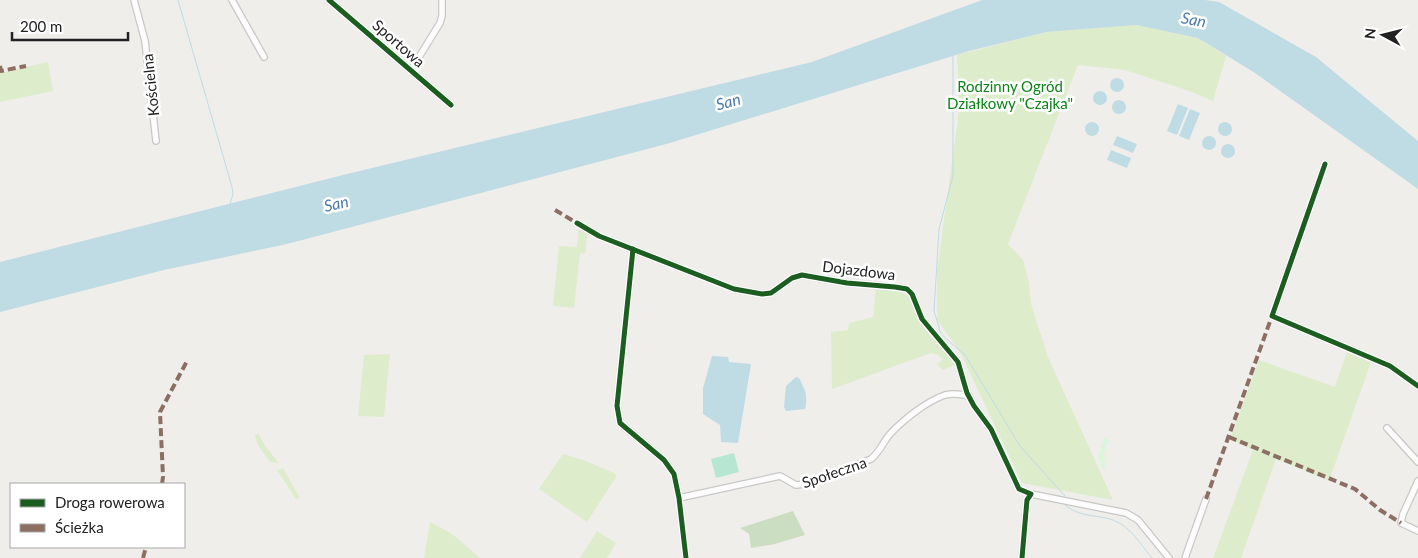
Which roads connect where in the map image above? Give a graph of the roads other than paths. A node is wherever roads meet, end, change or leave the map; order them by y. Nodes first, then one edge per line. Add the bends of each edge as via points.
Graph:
1 (134, 0) edge
2 (232, 0) edge
3 (329, 0) edge
4 (442, 0) edge
5 (264, 57) dead end
6 (412, 70) junction
7 (451, 105) dead end
8 (156, 141) dead end
9 (1325, 164) dead end
10 (578, 223) dead end
11 (633, 249) junction
12 (1418, 386) edge
13 (969, 396) junction
14 (1387, 428) dead end
15 (1418, 462) edge
16 (1418, 481) edge
17 (1019, 489) junction
18 (1031, 494) junction
19 (678, 498) junction
20 (1206, 499) dead end
21 (1027, 500) junction
22 (1418, 531) edge
23 (686, 558) edge
24 (1022, 558) edge
25 (1169, 558) edge
26 (1185, 558) edge

1 - 8 street, Kościelna via 144,42
2 - 5 street
3 - 6 street, Sportowa
4 - 6 street, Sportowa via 440,22
6 - 7 street, Sportowa
9 - 12 street via 1272,316 1390,366
10 - 11 street, Dojazdowa via 599,236
11 - 13 street, Dojazdowa via 734,289 762,294 771,293 802,275 907,289 922,320 958,362
11 - 19 street via 617,406 620,423 664,460 674,474
13 - 17 street, Dojazdowa via 991,429
13 - 19 street, Społeczna via 951,394 936,399 889,435 871,459 807,484 796,485 780,476
14 - 15 street
16 - 22 street via 1401,523
17 - 18 street
17 - 21 street, Dojazdowa
18 - 21 street
18 - 25 street via 1126,513 1138,520
19 - 23 street
20 - 26 street
21 - 24 street

